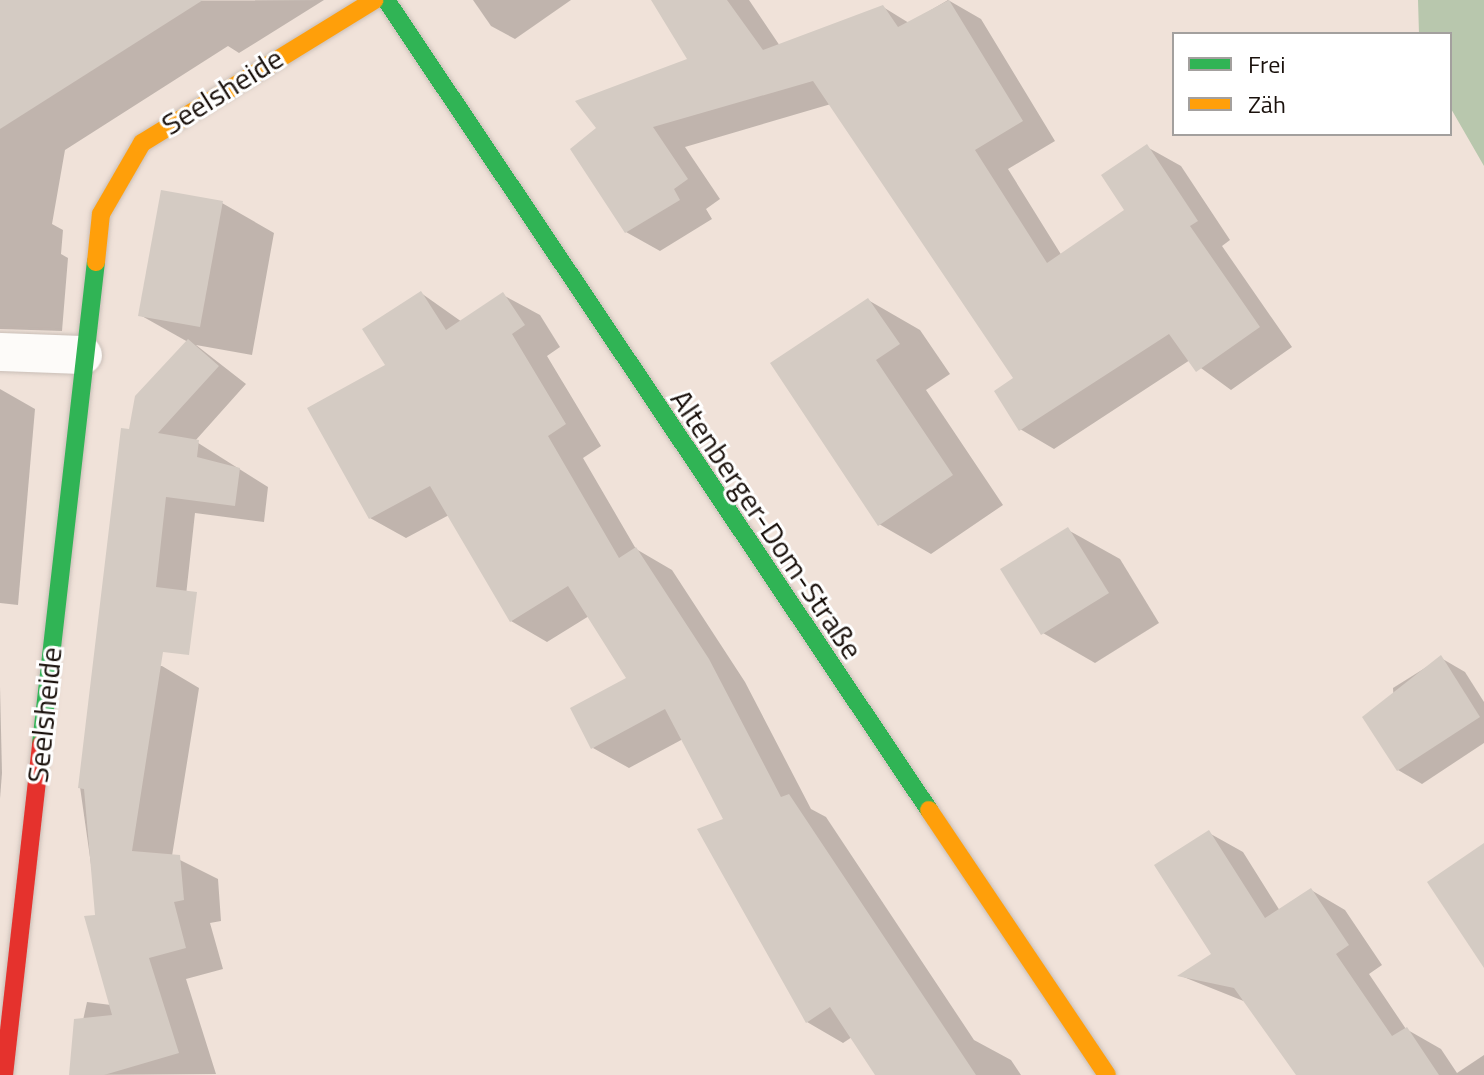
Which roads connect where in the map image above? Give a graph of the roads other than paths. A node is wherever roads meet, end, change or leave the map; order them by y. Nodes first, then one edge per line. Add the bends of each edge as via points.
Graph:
1 (374, 0) edge
2 (386, 0) edge
3 (0, 352) edge
4 (83, 355) junction
5 (4, 1075) edge
6 (1107, 1075) edge

1 - 4 main road, Seelsheide via 142,143 101,214
2 - 6 main road, Altenberger-Dom-Straße
3 - 4 street
4 - 5 main road, Seelsheide

